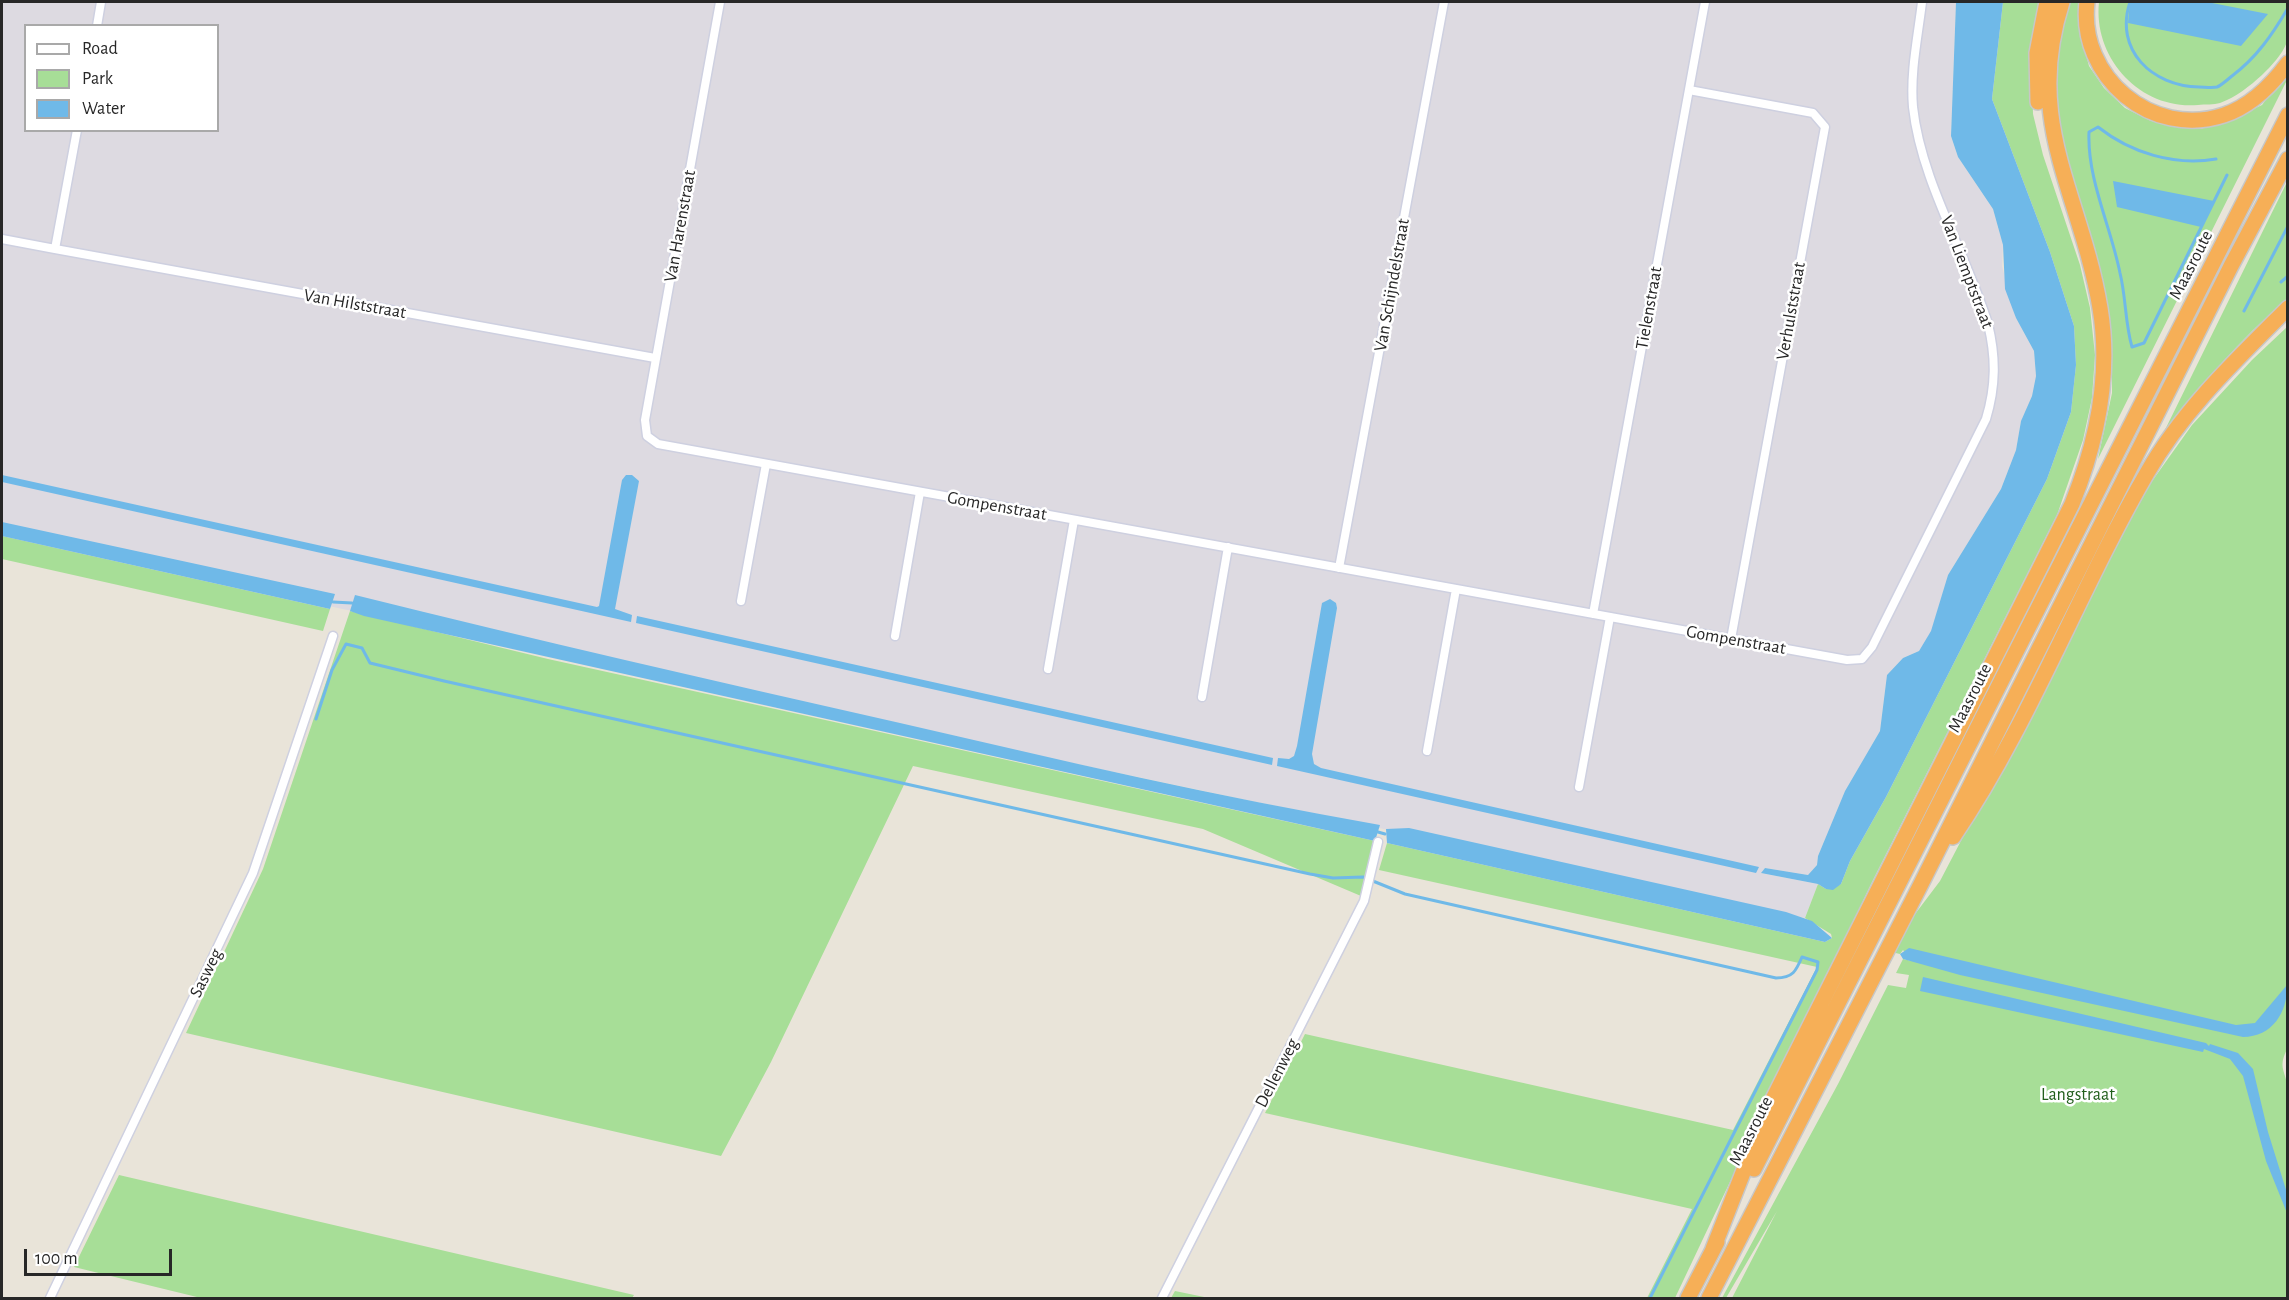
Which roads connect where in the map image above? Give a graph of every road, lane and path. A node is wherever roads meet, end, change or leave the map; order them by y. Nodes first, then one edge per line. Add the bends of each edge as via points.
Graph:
1 (101, 2) edge
2 (720, 2) edge
3 (1444, 2) edge
4 (1705, 2) edge
5 (1922, 2) edge
6 (2047, 2) edge
7 (2062, 2) edge
8 (2087, 2) edge
9 (97, 24) edge
10 (2288, 63) edge
11 (1689, 90) junction
12 (2288, 115) edge
13 (77, 132) edge
14 (2288, 159) edge
15 (2070, 201) junction
16 (2, 239) edge
17 (55, 249) junction
18 (2288, 310) edge
19 (655, 358) junction
20 (658, 444) joint
21 (766, 464) junction
22 (920, 492) junction
23 (1074, 520) junction
24 (1228, 548) junction
25 (1340, 568) junction
26 (1456, 589) junction
27 (741, 601) dead end
28 (1593, 614) junction
29 (1610, 617) junction
30 (333, 636) dead end
31 (895, 636) dead end
32 (1731, 639) junction
33 (1862, 659) joint
34 (1048, 669) dead end
35 (1202, 697) dead end
36 (1427, 751) dead end
37 (1579, 787) dead end
38 (1378, 842) dead end
39 (1920, 886) junction
40 (1713, 1249) junction
41 (50, 1299) edge
42 (1162, 1299) edge
43 (1688, 1299) edge
44 (1709, 1299) edge

1 - 9 street
2 - 19 street, Van Harenstraat
3 - 25 street, Van Schijndelstraat
4 - 11 street, Tielenstraat
5 - 33 street, Van Liemptstraat via 1912,93 1917,130 1937,194 1986,315 1995,379 1986,419 1872,647
6 - 15 highway via 2037,53 2038,105 2050,154
7 - 15 highway via 2052,36 2047,87 2052,129
8 - 10 highway via 2088,34 2101,69 2129,100 2162,116 2191,120 2227,114 2266,90
11 - 28 street, Tielenstraat
11 - 32 street, Verhulststraat via 1813,113 1825,127
12 - 40 highway, Maasroute
13 - 17 street
14 - 39 highway, Maasroute
15 - 40 highway via 2096,287 2104,352 2100,407 2080,484 1768,1109
16 - 17 street, Van Hilststraat
17 - 19 street, Van Hilststraat
18 - 39 highway via 2211,386 2147,473 1979,797
19 - 20 street, Van Harenstraat via 645,420 647,436
20 - 21 street, Gompenstraat
21 - 22 street, Gompenstraat
21 - 27 street
22 - 23 street, Gompenstraat
22 - 31 street
23 - 24 street, Gompenstraat
23 - 34 street
24 - 25 street, Gompenstraat
24 - 35 street
25 - 26 street, Gompenstraat
26 - 28 street, Gompenstraat
26 - 36 street
28 - 29 street, Gompenstraat
29 - 32 street, Gompenstraat
29 - 37 street
30 - 41 street, Sasweg via 253,873
32 - 33 street, Gompenstraat via 1847,660
38 - 42 street, Dellenweg via 1360,910
39 - 44 highway, Maasroute
40 - 43 highway, Maasroute

